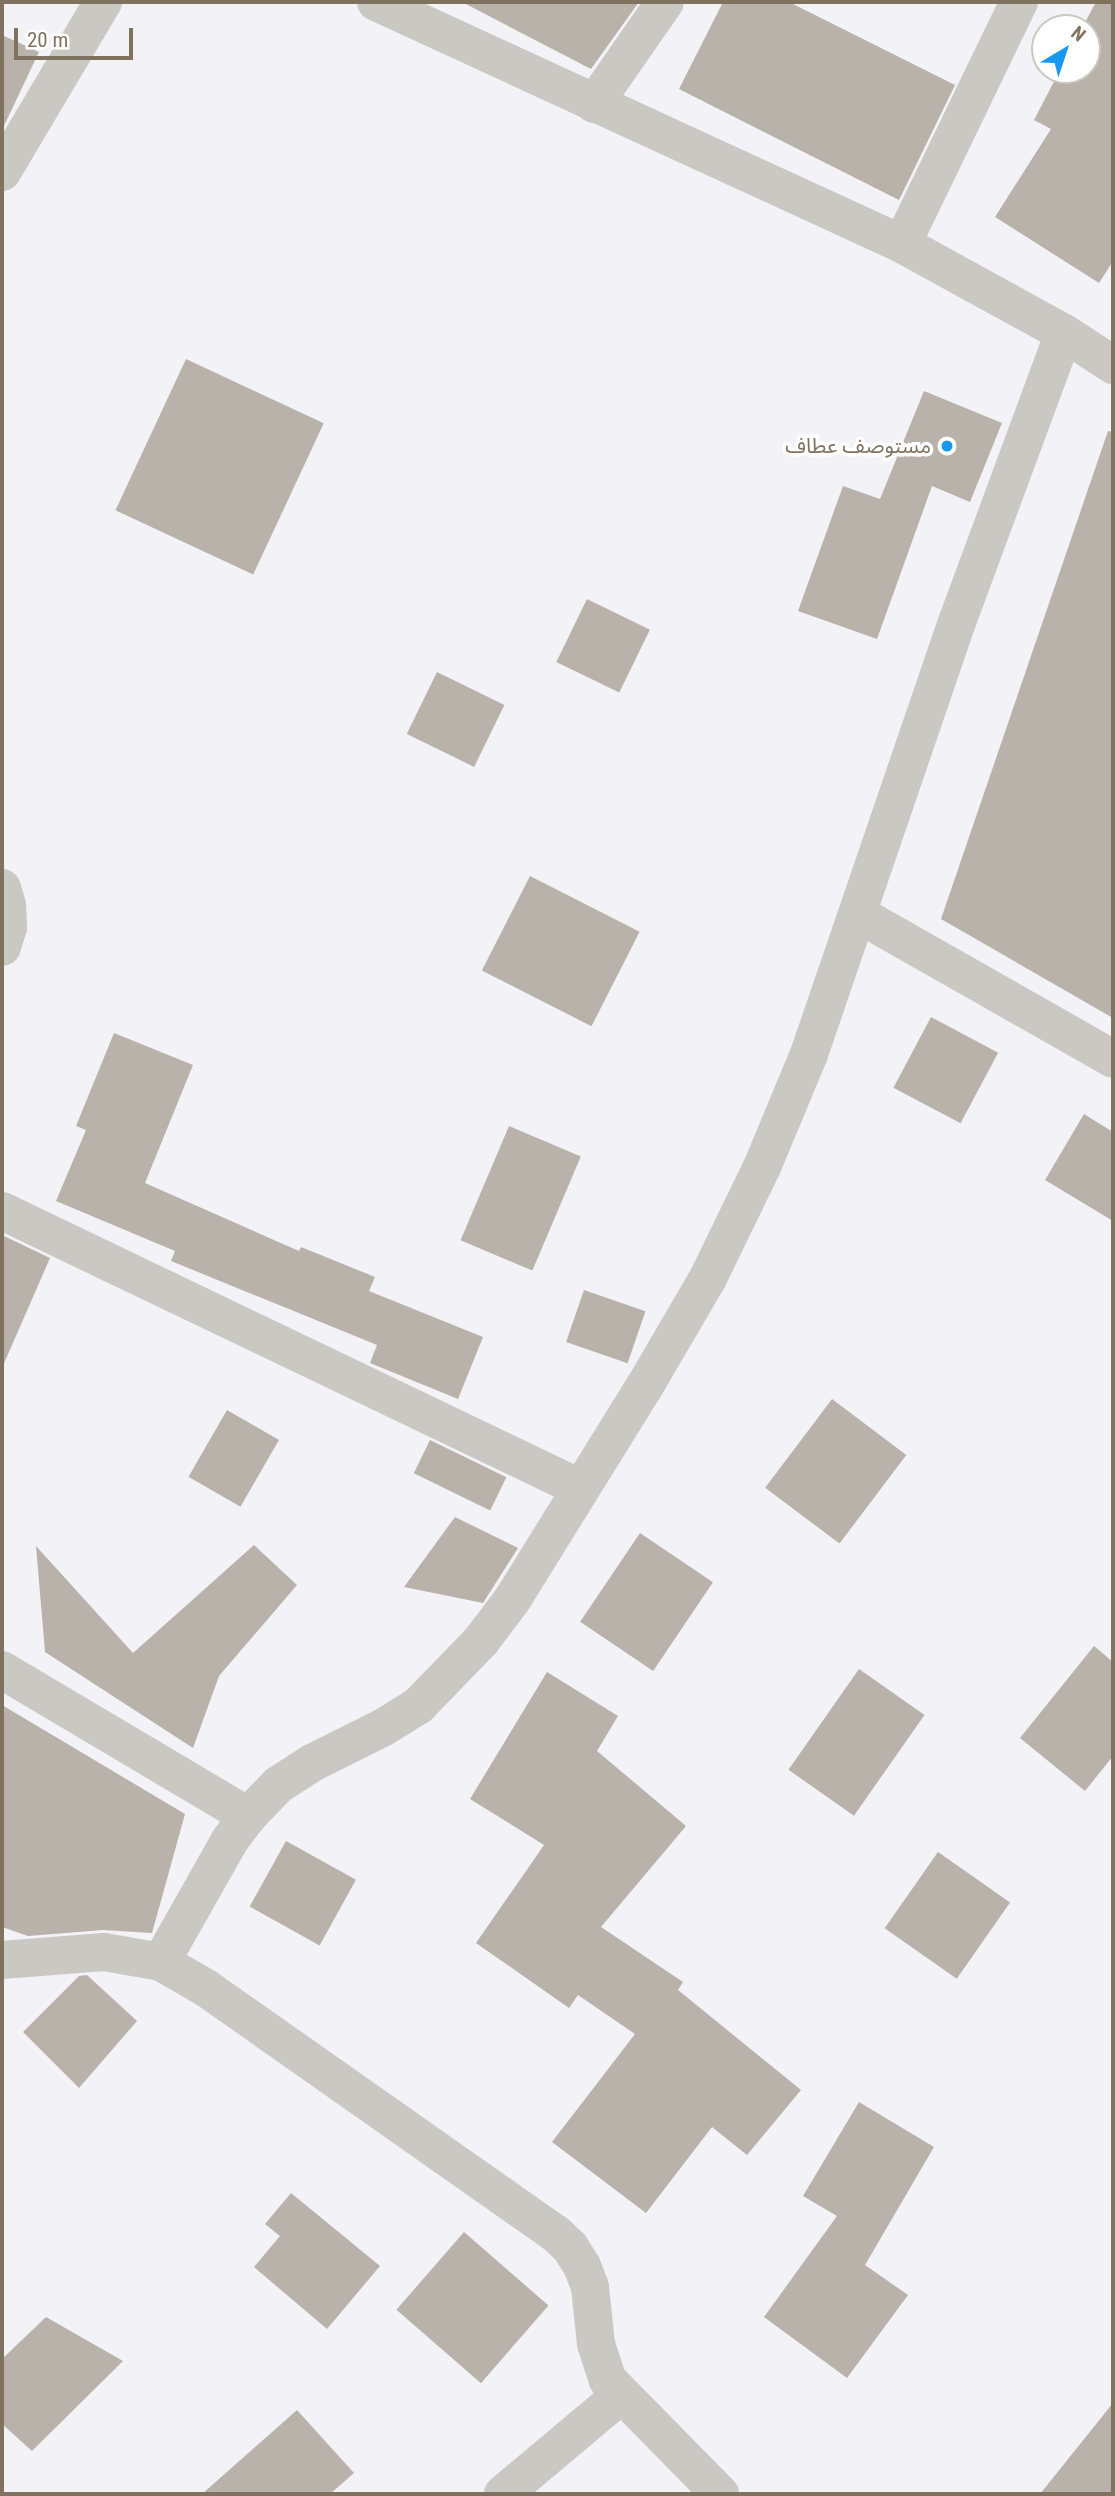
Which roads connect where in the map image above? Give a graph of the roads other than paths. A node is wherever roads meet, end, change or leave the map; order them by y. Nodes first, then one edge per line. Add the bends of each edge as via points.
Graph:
1 (103, 2) edge
2 (376, 2) edge
3 (665, 2) edge
4 (1019, 2) edge
5 (594, 104) junction
6 (2, 172) edge
7 (902, 244) junction
8 (1064, 332) junction
9 (1113, 365) edge
10 (2, 888) edge
11 (858, 914) junction
12 (2, 947) edge
13 (1113, 1059) edge
14 (2, 1211) edge
15 (580, 1488) junction
16 (2, 1670) edge
17 (248, 1816) junction
18 (2, 1960) edge
19 (161, 1962) junction
20 (621, 2395) junction
21 (503, 2494) edge
22 (720, 2494) edge

1 - 6 street
2 - 5 street
3 - 5 street
4 - 7 street
5 - 7 street
7 - 8 street
8 - 9 street
8 - 11 street via 957,622
10 - 12 street via 8,927
11 - 13 street
11 - 15 street via 809,1054 750,1192 701,1290
14 - 15 street
15 - 17 street via 512,1600 481,1641 418,1706 278,1785
16 - 17 street
17 - 19 street
18 - 19 street via 104,1952
19 - 20 street via 206,1988 555,2232 582,2266 590,2287 601,2365
20 - 21 street
20 - 22 street

